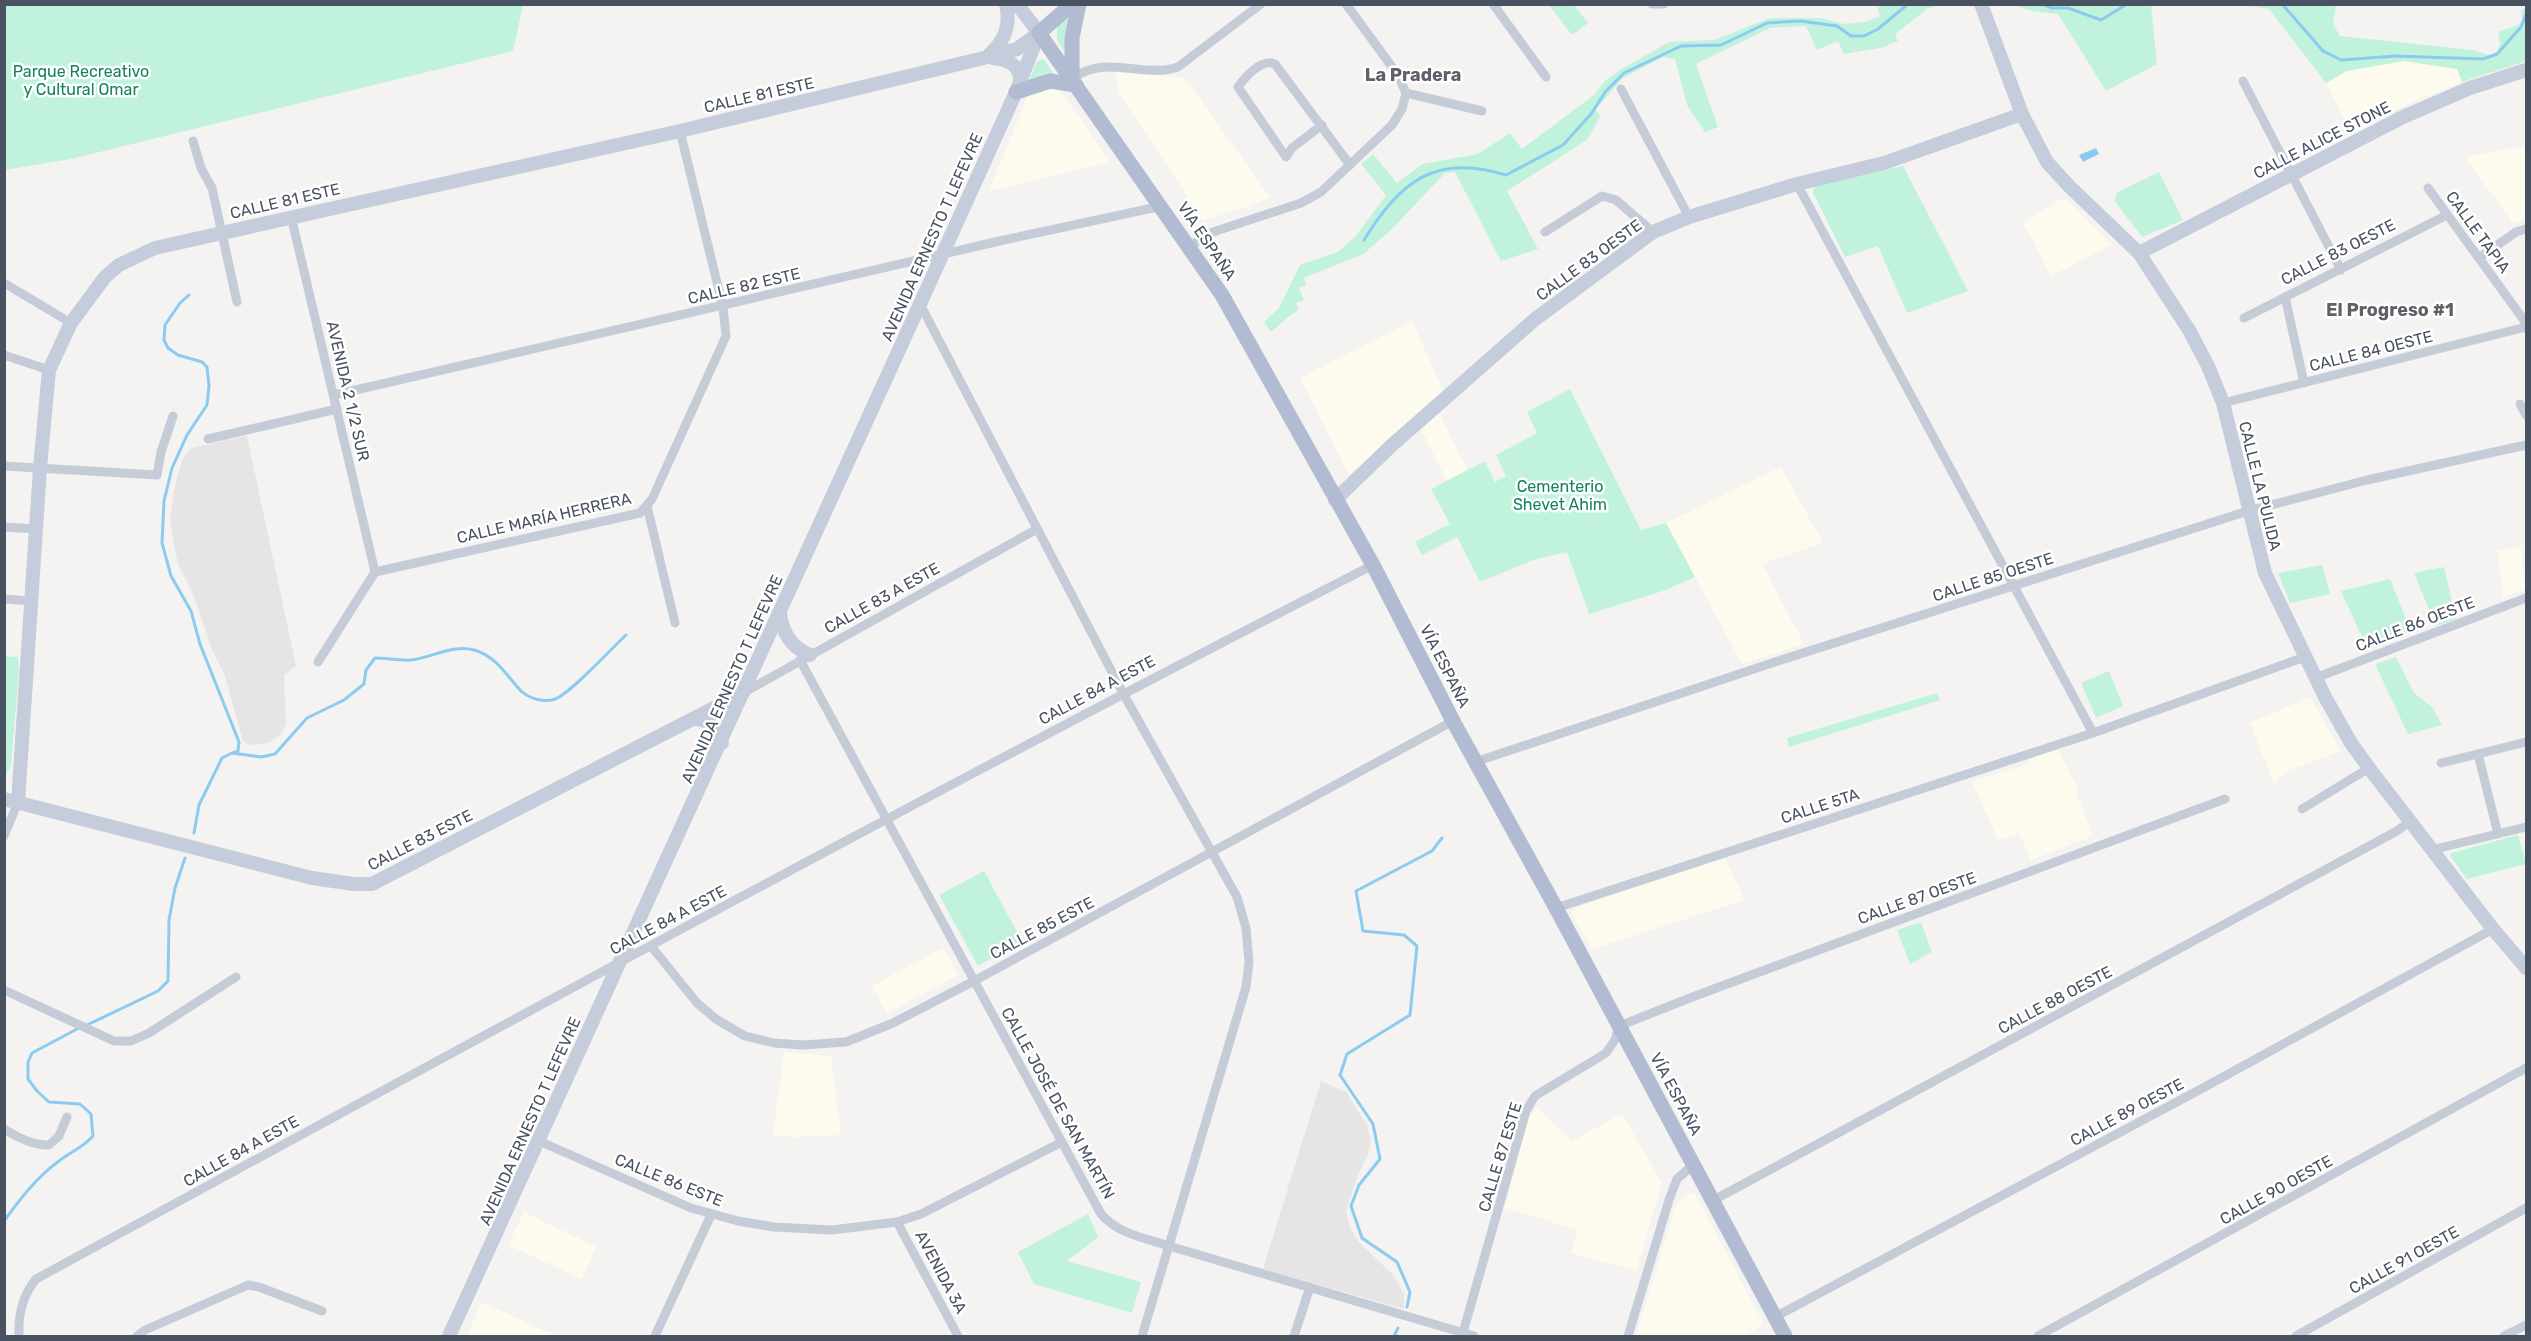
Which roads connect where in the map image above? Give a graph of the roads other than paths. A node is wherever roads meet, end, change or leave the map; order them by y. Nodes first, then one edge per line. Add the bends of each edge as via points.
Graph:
1 (1006, 4) edge
2 (1017, 4) edge
3 (1055, 4) edge
4 (1072, 4) edge
5 (1079, 4) edge
6 (1261, 4) edge
7 (1346, 4) edge
8 (1493, 4) edge
9 (1652, 4) edge
10 (1664, 4) edge
11 (1981, 5) edge
12 (1039, 33) junction
13 (988, 57) junction
14 (2526, 69) edge
15 (1546, 77) dead end
16 (2243, 81) dead end
17 (1074, 82) junction
18 (1019, 86) junction
19 (1622, 89) dead end
20 (1406, 93) junction
21 (1482, 111) dead end
22 (2022, 114) junction
23 (1322, 125) junction
24 (680, 130) junction
25 (193, 141) dead end
26 (1350, 165) junction
27 (2292, 175) junction
28 (1797, 184) junction
29 (2428, 188) dead end
30 (1162, 206) junction
31 (2447, 215) junction
32 (291, 216) junction
33 (1689, 217) junction
34 (2526, 230) edge
35 (221, 232) junction
36 (1545, 232) dead end
37 (1653, 232) junction
38 (1191, 247) junction
39 (2139, 253) junction
40 (941, 256) junction
41 (2479, 258) junction
42 (2341, 270) junction
43 (4, 283) edge
44 (2285, 297) junction
45 (237, 302) dead end
46 (920, 304) junction
47 (723, 307) junction
48 (2244, 318) dead end
49 (72, 322) junction
50 (2526, 325) edge
51 (4, 355) edge
52 (49, 370) junction
53 (2304, 383) junction
54 (333, 395) junction
55 (2223, 403) junction
56 (2520, 404) dead end
57 (337, 409) junction
58 (2526, 414) edge
59 (172, 417) dead end
60 (208, 439) dead end
61 (2526, 445) edge
62 (4, 466) edge
63 (40, 468) junction
64 (1335, 500) junction
65 (647, 506) junction
66 (2248, 511) junction
67 (4, 527) edge
68 (36, 529) junction
69 (1037, 529) junction
70 (1373, 565) junction
71 (375, 572) junction
72 (2014, 586) junction
73 (2526, 598) edge
74 (4, 599) edge
75 (31, 601) junction
76 (780, 613) junction
77 (675, 623) dead end
78 (2305, 657) junction
79 (805, 658) junction
80 (318, 662) dead end
81 (2315, 678) junction
82 (743, 693) junction
83 (1123, 693) junction
84 (694, 719) junction
85 (1453, 721) junction
86 (2093, 733) junction
87 (2526, 742) edge
88 (722, 743) junction
89 (2478, 754) junction
90 (1475, 762) junction
91 (2441, 763) dead end
92 (2369, 768) junction
93 (2225, 799) dead end
94 (11, 800) edge
95 (2302, 809) dead end
96 (885, 820) junction
97 (2409, 822) junction
98 (2526, 827) edge
99 (2498, 834) junction
100 (4, 836) edge
101 (2431, 850) junction
102 (1214, 852) junction
103 (1556, 909) junction
104 (2493, 929) junction
105 (651, 946) junction
106 (621, 962) junction
107 (2526, 968) edge
108 (237, 977) dead end
109 (974, 981) junction
110 (4, 990) edge
111 (1620, 1026) junction
112 (2526, 1068) edge
113 (67, 1117) dead end
114 (4, 1129) edge
115 (539, 1141) junction
116 (1062, 1142) junction
117 (1693, 1165) junction
118 (1712, 1201) junction
119 (2526, 1208) edge
120 (711, 1215) junction
121 (897, 1222) junction
122 (1169, 1246) junction
123 (1310, 1287) junction
124 (322, 1311) dead end
125 (1774, 1317) junction
126 (2526, 1325) edge
127 (1462, 1335) edge
128 (19, 1336) edge
129 (137, 1336) edge
130 (449, 1336) edge
131 (655, 1336) edge
132 (958, 1336) edge
133 (1142, 1336) edge
134 (1294, 1336) edge
135 (1474, 1336) edge
136 (1628, 1336) edge
137 (1785, 1336) edge
138 (2038, 1336) edge
139 (2296, 1336) edge
140 (2504, 1336) edge

1 - 13 street via 1006,33
2 - 12 street
3 - 12 main road
4 - 12 main road
5 - 17 main road via 1072,38
6 - 17 street via 1179,67 1085,69
7 - 20 street via 1398,75
8 - 15 street
9 - 10 street
11 - 22 street, CALLE LA PULIDA
12 - 13 street, CALLE 81 ESTE via 1017,49
12 - 17 main road, VÍA ESPAÑA
12 - 18 street, AVENIDA ERNESTO T LEFEVRE
13 - 18 street via 1011,62 1018,69
13 - 24 street, CALLE 81 ESTE
14 - 27 street, CALLE ALICE STONE via 2403,117
16 - 27 street
17 - 18 main road
17 - 30 main road, VÍA ESPAÑA
18 - 40 street, AVENIDA ERNESTO T LEFEVRE
19 - 33 street
20 - 21 street
20 - 26 street via 1392,125
22 - 28 street, CALLE 83 OESTE via 1884,163
22 - 39 street, CALLE LA PULIDA via 2047,162
23 - 23 street via 1270,61 1238,87 1286,157
23 - 26 street
24 - 32 street, CALLE 81 ESTE
24 - 47 street, CALLE MARÍA HERRERA
25 - 35 street via 212,188
26 - 38 street via 1321,192 1301,203 1204,235
27 - 39 street, CALLE ALICE STONE
27 - 42 street
28 - 33 street, CALLE 83 OESTE
28 - 72 street
29 - 31 street, CALLE TAPIA
30 - 38 main road, VÍA ESPAÑA
30 - 40 street, CALLE 82 ESTE
31 - 41 street, CALLE TAPIA
31 - 42 street, CALLE 83 OESTE
32 - 35 street, CALLE 81 ESTE
32 - 54 street, AVENIDA 2 1/2 SUR
33 - 37 street, CALLE 83 OESTE
34 - 41 street via 2516,232
35 - 45 street
35 - 49 street, CALLE 81 ESTE via 155,248 119,264
36 - 37 street via 1602,196 1616,200
37 - 64 street, CALLE 83 OESTE via 1534,320
38 - 64 main road, VÍA ESPAÑA via 1222,295
39 - 55 street, CALLE LA PULIDA via 2189,330
40 - 46 street, AVENIDA ERNESTO T LEFEVRE
40 - 47 street, CALLE 82 ESTE
41 - 50 street, CALLE TAPIA
42 - 44 street, CALLE 83 OESTE
43 - 49 street
44 - 48 street, CALLE 83 OESTE
44 - 53 street
46 - 69 street
46 - 76 street, AVENIDA ERNESTO T LEFEVRE
47 - 54 street, CALLE 82 ESTE
47 - 65 street, CALLE MARÍA HERRERA via 723,345
49 - 52 street, CALLE 81 ESTE
50 - 53 street, CALLE 84 OESTE
51 - 52 street
52 - 63 street, CALLE 81 ESTE
53 - 55 street, CALLE 84 OESTE
54 - 57 street, AVENIDA 2 1/2 SUR
55 - 66 street, CALLE LA PULIDA
56 - 58 street
57 - 60 street
57 - 71 street, AVENIDA 2 1/2 SUR
59 - 63 street via 157,475
61 - 66 street, CALLE 85 OESTE
62 - 63 street
63 - 68 street, CALLE 81 ESTE
64 - 70 main road, VÍA ESPAÑA
65 - 71 street, CALLE MARÍA HERRERA via 640,513
65 - 77 street
66 - 72 street, CALLE 85 OESTE
66 - 78 street, CALLE LA PULIDA via 2265,573
67 - 68 street
68 - 75 street, CALLE 81 ESTE
69 - 79 street, CALLE 83 A ESTE
69 - 83 street
70 - 83 street, CALLE 84 A ESTE
70 - 85 main road, VÍA ESPAÑA
71 - 80 street
72 - 86 street
72 - 90 street, CALLE 85 OESTE
73 - 81 street, CALLE 86 OESTE
74 - 75 street
75 - 94 street, CALLE 81 ESTE
76 - 79 street via 788,639
76 - 82 street, AVENIDA ERNESTO T LEFEVRE
78 - 81 street, CALLE LA PULIDA
78 - 86 street
79 - 82 street, CALLE 83 A ESTE
79 - 96 street, CALLE JOSÉ DE SAN MARTÍN
81 - 92 street, CALLE LA PULIDA
82 - 84 street, CALLE 83 ESTE
82 - 88 street, AVENIDA ERNESTO T LEFEVRE
83 - 96 street, CALLE 84 A ESTE
83 - 102 street
84 - 88 street via 712,725
84 - 94 street, CALLE 83 ESTE via 372,884 312,878
85 - 90 main road, VÍA ESPAÑA
85 - 102 street, CALLE 85 ESTE
86 - 103 street, CALLE 5TA
87 - 89 street
88 - 106 street, AVENIDA ERNESTO T LEFEVRE
89 - 91 street
89 - 99 street
90 - 103 main road, VÍA ESPAÑA
92 - 95 street
92 - 97 street, CALLE LA PULIDA
93 - 111 street, CALLE 87 OESTE
94 - 100 street, CALLE 81 ESTE
96 - 105 street, CALLE 84 A ESTE
96 - 109 street, CALLE JOSÉ DE SAN MARTÍN
97 - 101 street, CALLE LA PULIDA
97 - 118 street, CALLE 88 OESTE
98 - 99 street
99 - 101 street
101 - 104 street, CALLE LA PULIDA
102 - 109 street, CALLE 85 ESTE
102 - 122 street via 1246,928 1248,970
103 - 111 main road, VÍA ESPAÑA
104 - 107 street, CALLE LA PULIDA
104 - 125 street, CALLE 89 OESTE
105 - 106 street, CALLE 84 A ESTE
105 - 109 street, CALLE 85 ESTE via 682,988 716,1019 745,1036 774,1043 846,1042 893,1023
106 - 115 street, AVENIDA ERNESTO T LEFEVRE
106 - 128 street, CALLE 84 A ESTE via 36,1279 26,1292
108 - 110 street via 131,1041 114,1041 91,1032
109 - 116 street, CALLE JOSÉ DE SAN MARTÍN
111 - 117 main road, VÍA ESPAÑA
111 - 127 street, CALLE 87 ESTE via 1606,1053 1535,1096 1526,1111
112 - 138 street, CALLE 90 OESTE
113 - 114 street via 59,1136 49,1145 37,1145
115 - 120 street, CALLE 86 ESTE
115 - 130 street, AVENIDA ERNESTO T LEFEVRE
116 - 121 street, CALLE 86 ESTE via 921,1214
116 - 122 street, CALLE JOSÉ DE SAN MARTÍN via 1109,1223 1121,1231
117 - 118 main road, VÍA ESPAÑA
117 - 136 street via 1677,1179 1669,1200
118 - 125 main road, VÍA ESPAÑA
119 - 139 street, CALLE 91 OESTE
120 - 121 street, CALLE 86 ESTE via 803,1229 832,1230
120 - 131 street
121 - 132 street, AVENIDA 3A
122 - 123 street, CALLE JOSÉ DE SAN MARTÍN
122 - 133 street
123 - 127 street, CALLE JOSÉ DE SAN MARTÍN
123 - 134 street
124 - 129 street via 248,1286
125 - 137 main road, VÍA ESPAÑA
126 - 140 street
127 - 135 street, CALLE JOSÉ DE SAN MARTÍN

